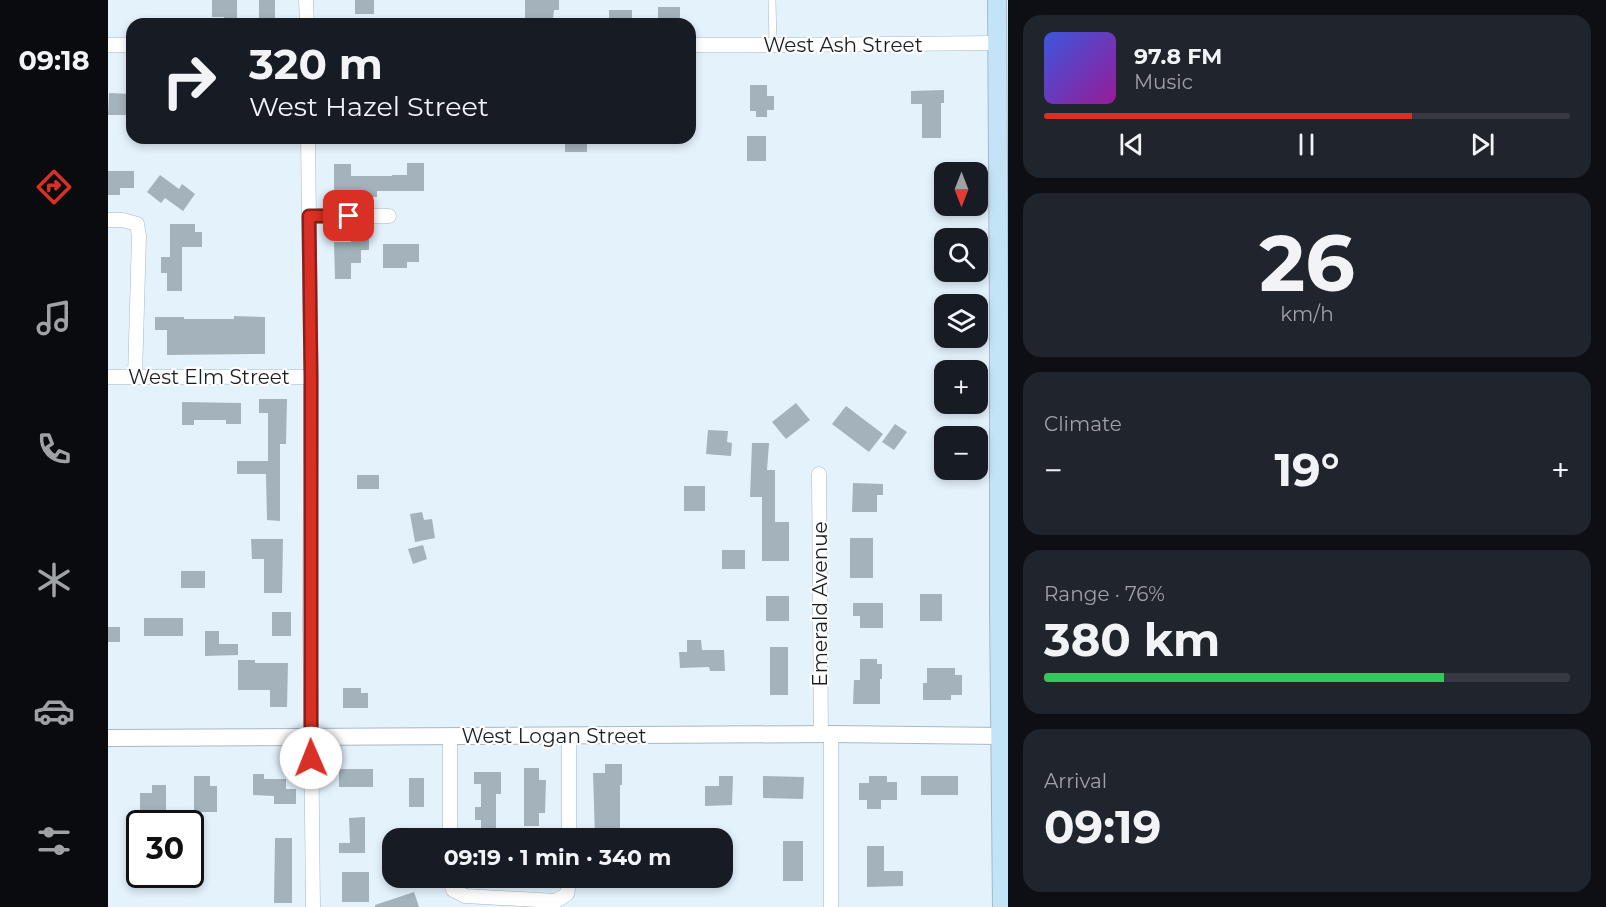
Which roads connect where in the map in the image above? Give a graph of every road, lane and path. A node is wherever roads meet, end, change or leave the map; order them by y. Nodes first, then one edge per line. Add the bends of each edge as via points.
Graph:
1 (306, 0) edge
2 (772, 0) edge
3 (997, 0) edge
4 (307, 18) edge
5 (997, 43) junction
6 (108, 45) edge
7 (126, 45) edge
8 (696, 45) edge
9 (773, 45) junction
10 (308, 144) edge
11 (309, 216) junction
12 (389, 216) dead end
13 (108, 220) edge
14 (108, 377) edge
15 (135, 377) junction
16 (311, 377) junction
17 (819, 474) dead end
18 (826, 734) junction
19 (311, 736) junction
20 (450, 736) junction
21 (568, 736) junction
22 (1004, 736) edge
23 (108, 738) edge
24 (450, 828) edge
25 (570, 828) edge
26 (456, 888) edge
27 (568, 888) edge
28 (313, 907) edge
29 (831, 907) edge
30 (1002, 907) edge

1 - 4 street
2 - 9 lane
3 - 5 main road
5 - 9 street, West Ash Street
5 - 22 main road via 999,607
6 - 7 street
8 - 9 street, West Ash Street
10 - 11 street
11 - 12 street
11 - 16 street
13 - 15 street via 137,224
14 - 15 street, West Elm Street
15 - 16 street, West Elm Street
16 - 19 street
17 - 18 street, Emerald Avenue
18 - 21 street, West Logan Street
18 - 22 street, West Logan Street
18 - 29 street, Emerald Avenue
19 - 20 street, West Logan Street
19 - 23 street, West Logan Street
19 - 28 street
20 - 21 street, West Logan Street
20 - 24 street
21 - 25 street
22 - 30 main road
26 - 27 street via 465,896 556,901 567,894

